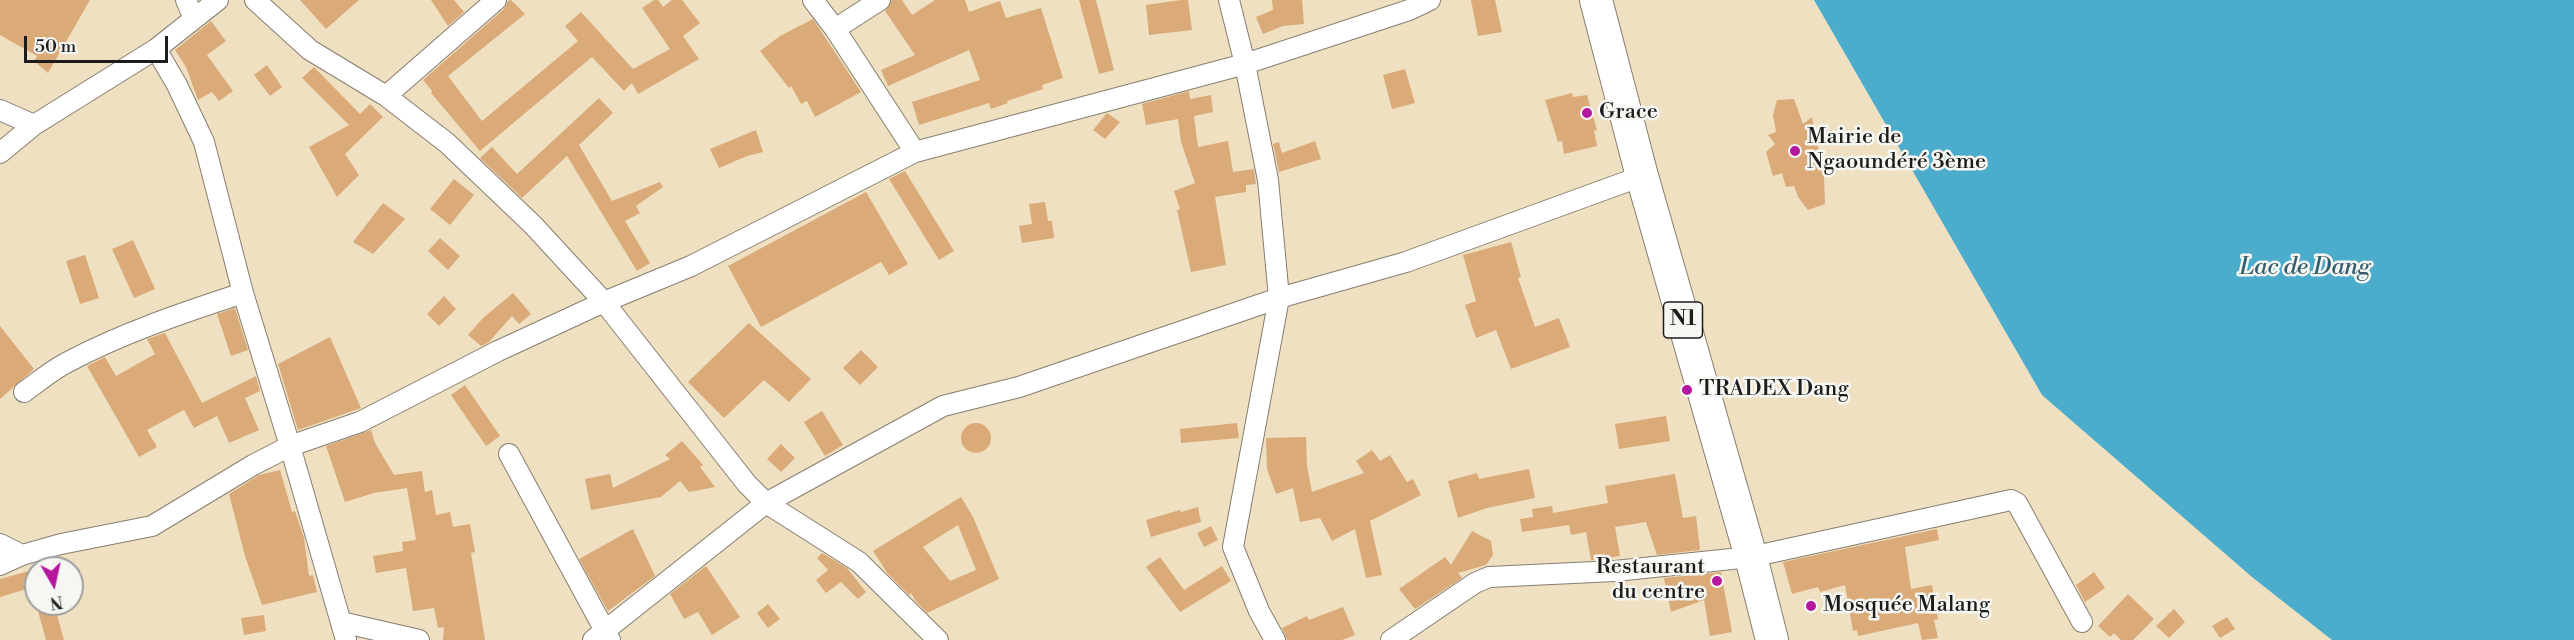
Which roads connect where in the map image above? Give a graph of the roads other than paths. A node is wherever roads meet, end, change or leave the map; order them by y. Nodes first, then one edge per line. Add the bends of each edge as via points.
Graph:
1 (186, 0) edge
2 (218, 0) edge
3 (255, 0) edge
4 (496, 0) edge
5 (813, 0) edge
6 (880, 0) edge
7 (1229, 0) edge
8 (1430, 0) edge
9 (1596, 0) edge
10 (194, 19) junction
11 (835, 29) junction
12 (156, 49) junction
13 (1245, 64) junction
14 (386, 96) junction
15 (0, 110) edge
16 (34, 125) junction
17 (915, 152) junction
18 (0, 153) edge
19 (1642, 177) junction
20 (243, 293) junction
21 (1279, 298) junction
22 (604, 302) junction
23 (24, 392) dead end
24 (290, 447) junction
25 (509, 454) dead end
26 (766, 503) junction
27 (0, 544) edge
28 (22, 555) junction
29 (1751, 557) junction
30 (0, 565) edge
31 (2082, 622) dead end
32 (343, 631) edge
33 (603, 637) edge
34 (419, 640) edge
35 (938, 640) edge
36 (1275, 640) edge
37 (1391, 640) edge
38 (1772, 640) edge

1 - 10 street
2 - 10 street
3 - 14 street via 310,50
4 - 14 street
5 - 11 street
6 - 11 street
7 - 13 street
8 - 13 street
9 - 19 highway, N1
10 - 12 street
11 - 17 street
12 - 16 street
12 - 20 street via 204,142
13 - 17 street
13 - 21 street via 1268,180
14 - 22 street via 447,143
15 - 16 street
16 - 18 street
17 - 22 street via 691,266
19 - 21 street via 1406,262
19 - 29 highway, N1
20 - 23 street via 161,320 106,344 64,364
20 - 24 street
21 - 26 street via 1046,379 943,406
21 - 36 street via 1233,547
22 - 24 street via 360,422
22 - 26 street
24 - 28 street via 152,526
24 - 32 street
25 - 33 street
26 - 33 street
26 - 35 street via 859,562
27 - 28 street
28 - 30 street
29 - 31 street via 2011,500 2017,503
29 - 37 street via 1615,571 1489,577
29 - 38 highway, N1
32 - 34 street

